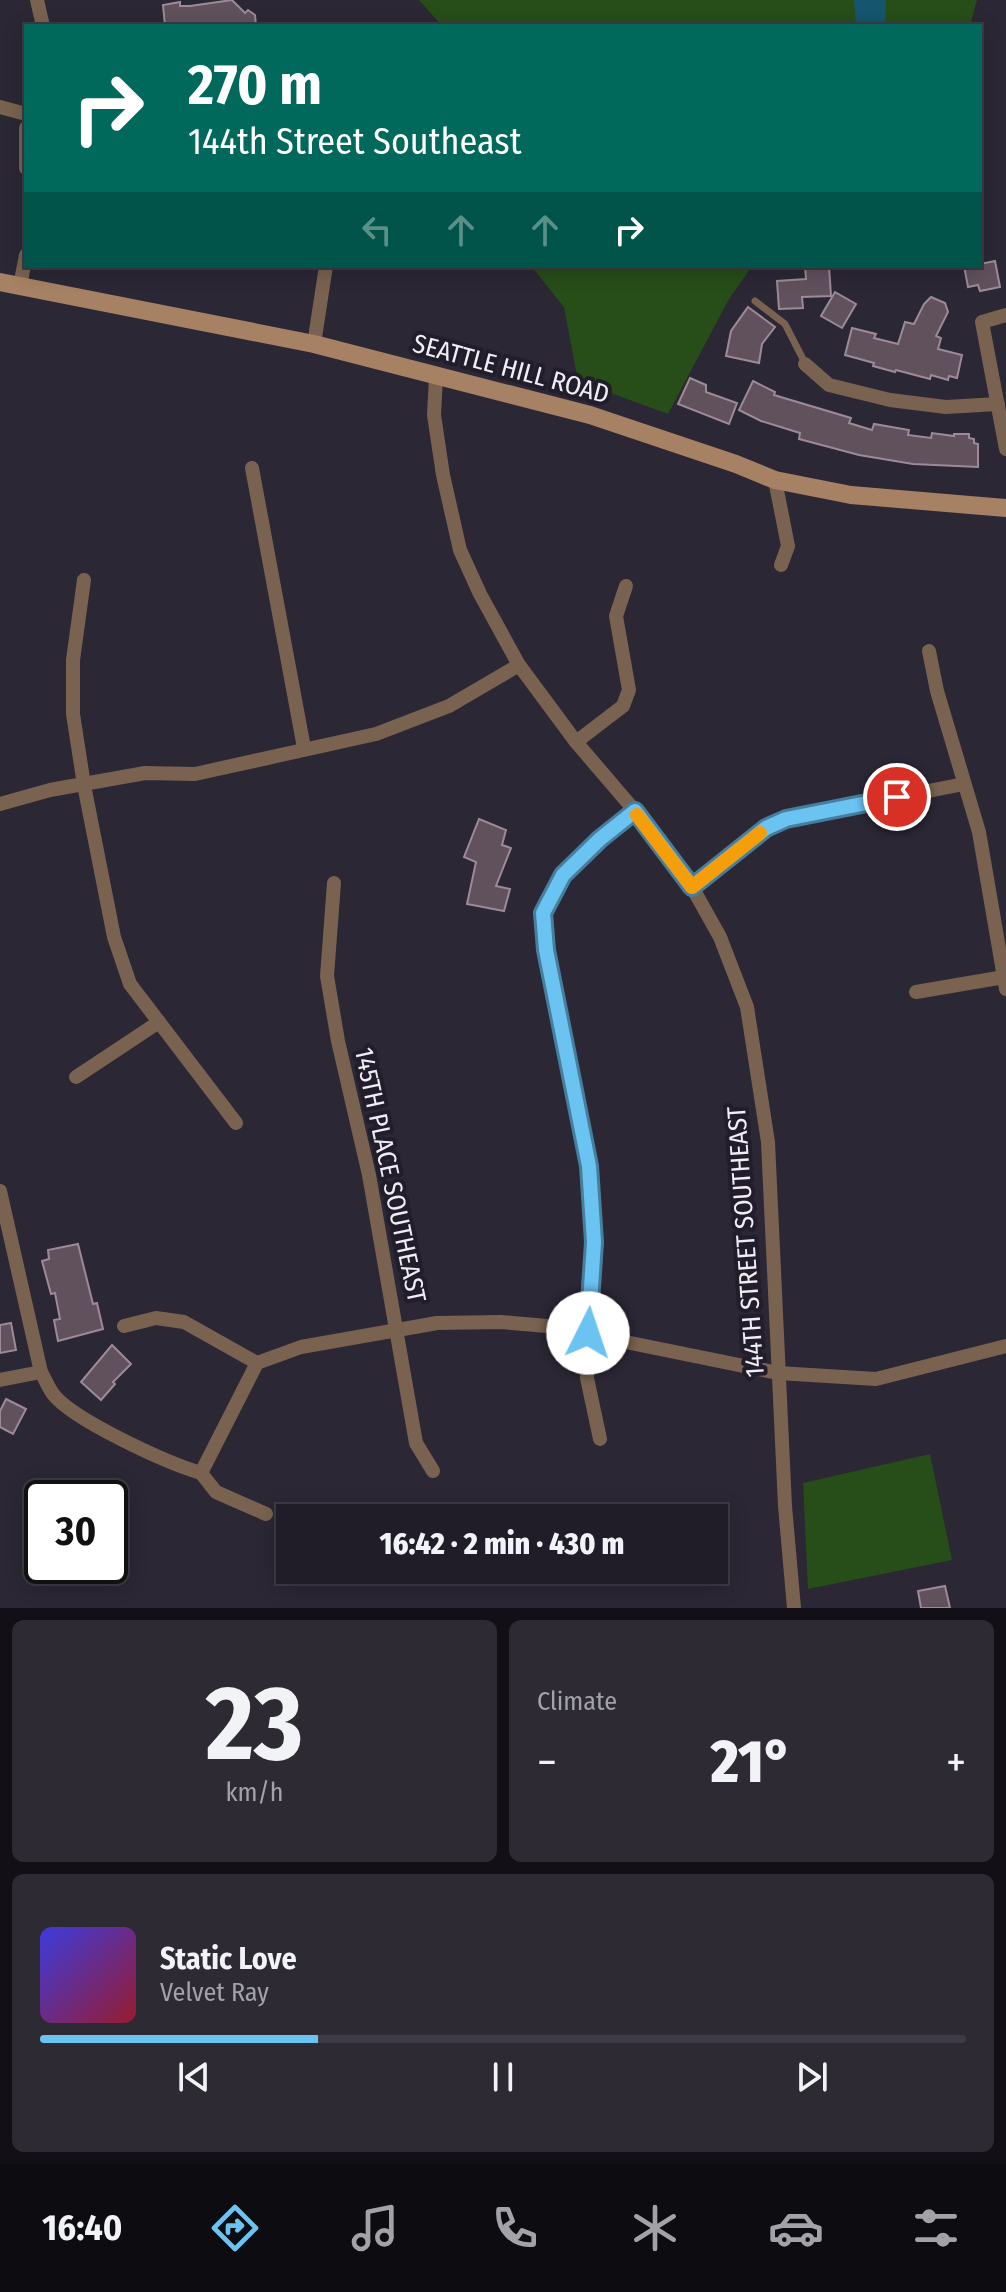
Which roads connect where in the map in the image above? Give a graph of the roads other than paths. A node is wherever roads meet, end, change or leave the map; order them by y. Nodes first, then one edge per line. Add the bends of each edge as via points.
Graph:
1 (37, 0) edge
2 (43, 24) edge
3 (0, 107) edge
4 (24, 113) edge
5 (24, 265) edge
6 (326, 268) edge
7 (0, 282) edge
8 (20, 286) junction
9 (755, 301) dead end
10 (1006, 315) edge
11 (314, 344) junction
12 (805, 364) joint
13 (436, 377) junction
14 (998, 404) junction
15 (1006, 449) edge
16 (252, 468) dead end
17 (775, 480) junction
18 (1006, 508) edge
19 (781, 565) dead end
20 (84, 580) dead end
21 (626, 586) dead end
22 (929, 651) dead end
23 (519, 665) junction
24 (576, 742) junction
25 (304, 748) junction
26 (964, 784) junction
27 (84, 785) junction
28 (0, 804) edge
29 (635, 811) junction
30 (334, 883) dead end
31 (692, 887) junction
32 (1005, 983) edge
33 (916, 992) dead end
34 (159, 1022) junction
35 (76, 1077) dead end
36 (236, 1123) dead end
37 (0, 1191) edge
38 (7, 1247) edge
39 (124, 1326) dead end
40 (397, 1328) junction
41 (588, 1333) junction
42 (1006, 1346) edge
43 (257, 1363) junction
44 (41, 1372) junction
45 (778, 1373) junction
46 (0, 1380) edge
47 (600, 1439) dead end
48 (433, 1471) dead end
49 (201, 1473) junction
50 (266, 1514) dead end
51 (794, 1608) edge

1 - 2 street
3 - 4 street
5 - 8 street
6 - 11 street
7 - 8 main road, SEATTLE HILL ROAD
8 - 11 main road, SEATTLE HILL ROAD
9 - 12 lane via 785,324
10 - 14 street via 982,322
11 - 13 main road, SEATTLE HILL ROAD
12 - 14 street via 829,385 890,400 946,407
13 - 17 main road, SEATTLE HILL ROAD via 590,415
13 - 23 street, 144TH STREET SOUTHEAST via 434,415 460,550
14 - 15 street
16 - 25 street
17 - 18 main road, SEATTLE HILL ROAD via 851,495
17 - 19 street via 788,546
20 - 27 street via 73,674
21 - 24 street via 616,616 629,690 623,706
22 - 26 street
23 - 24 street, 144TH STREET SOUTHEAST
23 - 25 street via 449,706 376,734
24 - 29 street, 144TH STREET SOUTHEAST
25 - 27 street via 195,774 145,773
26 - 31 street via 786,819 766,828
26 - 32 street via 979,832
27 - 28 street
27 - 34 street via 114,937 130,984
29 - 31 street, 144TH STREET SOUTHEAST
29 - 41 street via 563,875 543,913 589,1166 594,1242
30 - 40 street, 145TH PLACE SOUTHEAST via 327,976
31 - 45 street, 144TH STREET SOUTHEAST via 720,937 747,1007 768,1142
32 - 33 street
34 - 35 street
34 - 36 street
37 - 38 street
38 - 44 street
39 - 43 street via 156,1318 184,1322
40 - 41 street via 501,1322
40 - 43 street via 301,1347
40 - 48 street, 145TH PLACE SOUTHEAST via 416,1443
41 - 45 street
41 - 47 street via 587,1378
42 - 45 street via 876,1379
43 - 49 street
44 - 46 street
44 - 49 street via 54,1395 76,1414
45 - 51 street, 144TH STREET SOUTHEAST
49 - 50 street via 216,1492

